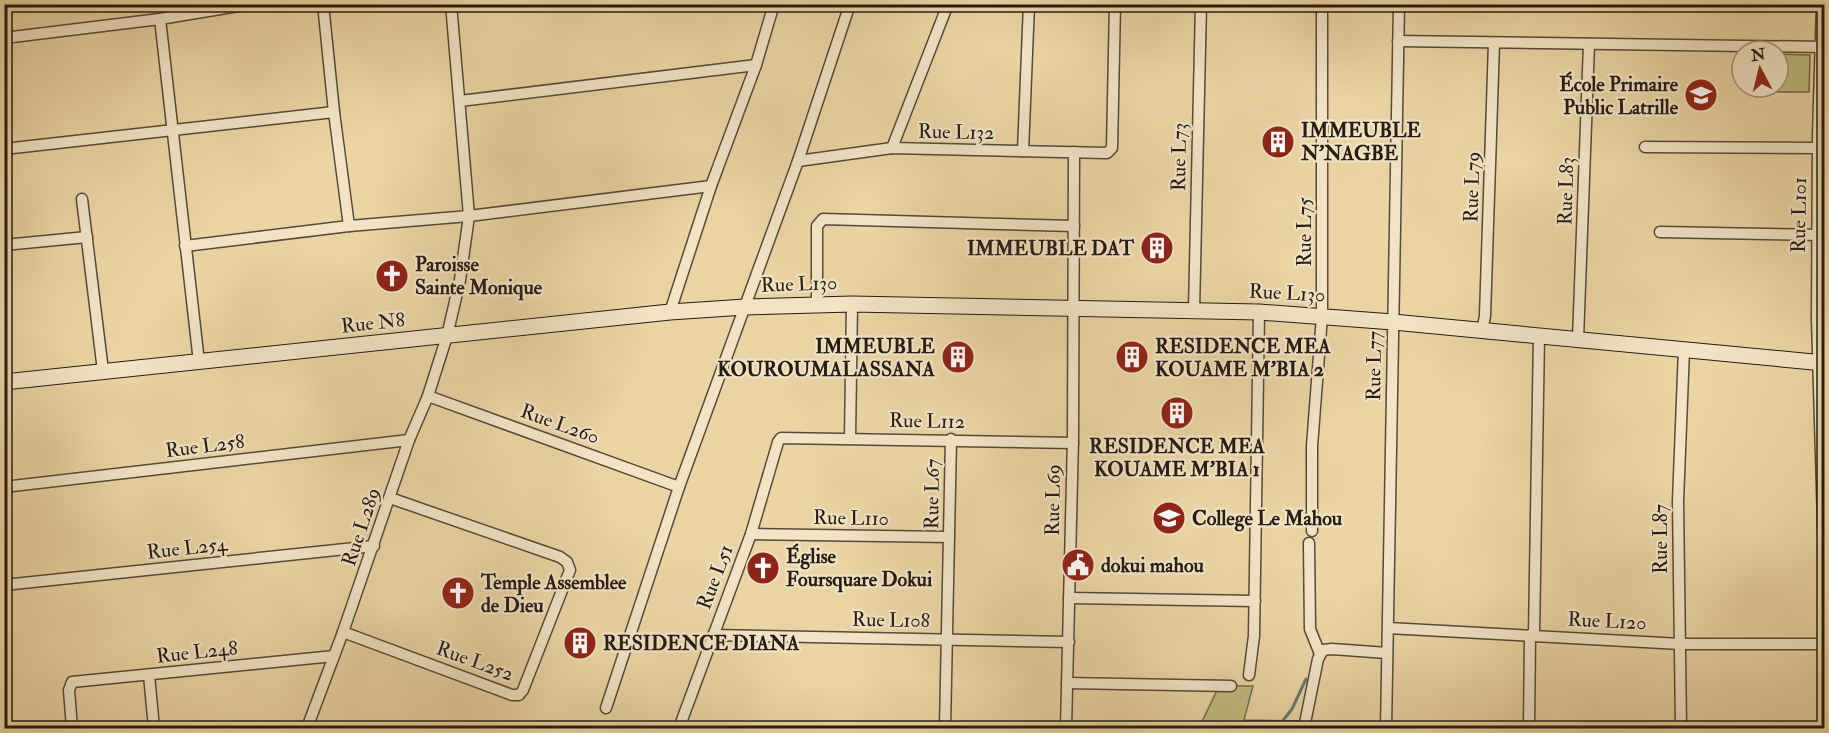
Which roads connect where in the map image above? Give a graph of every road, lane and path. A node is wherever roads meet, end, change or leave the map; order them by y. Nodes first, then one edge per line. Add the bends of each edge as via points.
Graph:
1 (250, 4) edge
2 (323, 4) edge
3 (451, 4) edge
4 (774, 4) edge
5 (850, 4) edge
6 (948, 4) edge
7 (1029, 4) edge
8 (1115, 4) edge
9 (1201, 4) edge
10 (1322, 4) edge
11 (1399, 4) edge
12 (1822, 4) edge
13 (209, 7) edge
14 (160, 19) junction
15 (4, 38) edge
16 (1398, 41) junction
17 (1494, 43) junction
18 (1589, 44) junction
19 (1823, 46) edge
20 (756, 65) junction
21 (460, 101) junction
22 (334, 112) junction
23 (174, 129) junction
24 (1821, 135) edge
25 (1645, 147) dead end
26 (892, 148) junction
27 (1818, 148) junction
28 (4, 149) edge
29 (1023, 151) junction
30 (1074, 152) junction
31 (798, 161) junction
32 (711, 186) junction
33 (82, 199) dead end
34 (469, 216) junction
35 (349, 226) junction
36 (1074, 226) junction
37 (1660, 232) dead end
38 (1821, 235) edge
39 (87, 237) junction
40 (4, 245) edge
41 (185, 246) junction
42 (818, 304) junction
43 (852, 304) junction
44 (745, 307) junction
45 (1074, 309) junction
46 (1194, 310) junction
47 (670, 312) junction
48 (1259, 312) junction
49 (1322, 316) junction
50 (1393, 322) junction
51 (1482, 331) junction
52 (1539, 335) junction
53 (447, 336) junction
54 (1578, 339) junction
55 (1684, 350) junction
56 (199, 362) junction
57 (1822, 363) edge
58 (103, 371) junction
59 (4, 382) edge
60 (428, 396) junction
61 (781, 438) joint
62 (850, 438) junction
63 (951, 439) junction
64 (409, 440) junction
65 (1073, 443) junction
66 (4, 487) edge
67 (679, 487) junction
68 (390, 498) junction
69 (1312, 531) dead end
70 (751, 534) junction
71 (950, 537) junction
72 (1309, 543) dead end
73 (374, 546) junction
74 (1824, 557) edge
75 (4, 585) edge
76 (1069, 598) junction
77 (1255, 601) junction
78 (1388, 628) junction
79 (343, 632) junction
80 (713, 635) junction
81 (1532, 635) junction
82 (947, 639) junction
83 (1068, 642) junction
84 (1681, 644) junction
85 (1824, 644) edge
86 (1387, 653) junction
87 (1320, 654) junction
88 (334, 656) junction
89 (149, 675) junction
90 (1249, 675) dead end
91 (1067, 684) junction
92 (1231, 686) dead end
93 (606, 708) dead end
94 (72, 729) edge
95 (154, 729) edge
96 (307, 729) edge
97 (679, 729) edge
98 (945, 729) edge
99 (1066, 729) edge
100 (1304, 729) edge
101 (1386, 729) edge
102 (1529, 729) edge
103 (1681, 729) edge

1 - 13 street
2 - 22 street
3 - 21 street, Rue L289
4 - 20 street
5 - 31 street
6 - 26 street
7 - 29 street
8 - 30 street, Rue L132 via 1112,148 1107,153
9 - 46 street, Rue L73
10 - 49 street, Rue L75
11 - 16 street, Rue L77
12 - 19 street, Rue L101
13 - 14 street
14 - 15 street
14 - 23 street
16 - 17 street
16 - 50 street, Rue L77
17 - 18 street
17 - 51 street, Rue L79
18 - 19 street
18 - 54 street, Rue L83
19 - 24 street, Rue L101
20 - 21 street
20 - 32 street
21 - 34 street, Rue L289
22 - 23 street
22 - 35 street
23 - 28 street
23 - 41 street
24 - 27 street, Rue L101
25 - 27 street
26 - 29 street, Rue L132
26 - 31 street, Rue L132
27 - 38 street, Rue L101
29 - 30 street, Rue L132
30 - 36 street, Rue L69
31 - 44 street
32 - 34 street
32 - 47 street
33 - 39 street
34 - 35 street
34 - 53 street, Rue L289
35 - 41 street
36 - 42 street via 823,219 817,226
36 - 45 street, Rue L69
37 - 38 street
38 - 57 street, Rue L101 via 1817,319
39 - 40 street
39 - 58 street
41 - 56 street
42 - 43 street, Rue L130
42 - 44 street, Rue L130
43 - 45 street, Rue L130
43 - 62 street
44 - 47 street, Rue N8
44 - 67 street
45 - 46 street, Rue L130
45 - 65 street, Rue L69
46 - 48 street, Rue L130
47 - 53 street, Rue N8
48 - 49 street, Rue L130
48 - 77 street
49 - 50 street, Rue L130
49 - 69 street, Rue L75 via 1312,446
50 - 51 street, Rue L130
50 - 78 street, Rue L77
51 - 52 street, Rue L130
52 - 54 street, Rue L130
52 - 81 street
53 - 56 street, Rue N8
53 - 60 street, Rue L289
54 - 55 street, Rue L130
55 - 57 street, Rue L130
55 - 84 street, Rue L87 via 1678,501
56 - 58 street, Rue N8
57 - 74 street, Rue L101
58 - 59 street, Rue N8
60 - 64 street, Rue L289
60 - 67 street, Rue L260
61 - 62 street, Rue L112
61 - 70 street, Rue L51
62 - 63 street, Rue L112
63 - 65 street, Rue L112
63 - 71 street, Rue L67
64 - 66 street, Rue L258
64 - 68 street, Rue L289
65 - 76 street, Rue L69
67 - 93 street
68 - 73 street, Rue L289
68 - 79 street, Rue L252 via 560,557 570,570 519,695
70 - 71 street, Rue L110
70 - 80 street, Rue L51
71 - 82 street, Rue L67
72 - 87 street via 1310,629
73 - 75 street, Rue L254
73 - 79 street, Rue L289
74 - 85 street, Rue L101
76 - 77 street
76 - 83 street, Rue L69
77 - 90 street
78 - 81 street, Rue L120
78 - 86 street, Rue L77
79 - 88 street, Rue L289
80 - 82 street, Rue L108
80 - 97 street, Rue L51
81 - 84 street, Rue L120
81 - 102 street
82 - 83 street, Rue L108
82 - 98 street, Rue L67
83 - 91 street, Rue L69
84 - 85 street, Rue L120
84 - 103 street, Rue L87
86 - 87 street via 1332,648
86 - 101 street, Rue L77
87 - 100 street
88 - 89 street, Rue L248
88 - 96 street, Rue L289
89 - 94 street, Rue L248 via 72,682
89 - 95 street
91 - 92 street
91 - 99 street, Rue L69

